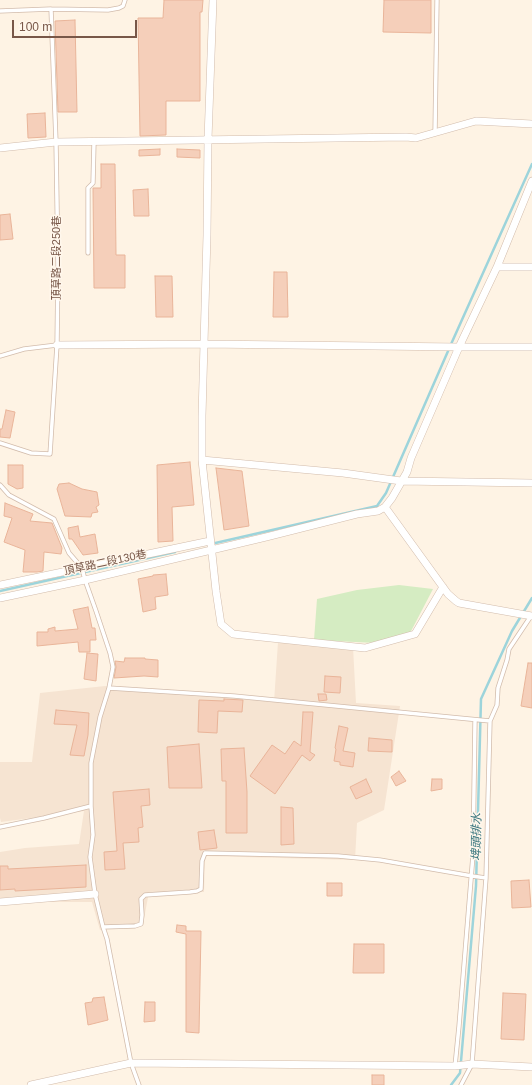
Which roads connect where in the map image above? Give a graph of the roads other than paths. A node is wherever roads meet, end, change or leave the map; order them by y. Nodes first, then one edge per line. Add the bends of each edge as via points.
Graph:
1 (125, 0) edge
2 (213, 0) edge
3 (437, 0) edge
4 (51, 9) junction
5 (0, 11) edge
6 (532, 124) edge
7 (435, 133) junction
8 (208, 139) junction
9 (56, 142) junction
10 (94, 142) junction
11 (0, 148) edge
12 (532, 181) edge
13 (88, 253) dead end
14 (496, 266) junction
15 (532, 267) edge
16 (204, 344) junction
17 (56, 346) junction
18 (532, 347) edge
19 (459, 348) junction
20 (0, 356) edge
21 (0, 444) edge
22 (202, 460) junction
23 (401, 481) junction
24 (532, 483) edge
25 (0, 485) edge
26 (386, 507) junction
27 (211, 545) junction
28 (82, 568) junction
29 (85, 580) junction
30 (0, 585) edge
31 (443, 587) junction
32 (0, 598) edge
33 (532, 616) edge
34 (109, 688) junction
35 (475, 720) junction
36 (490, 721) junction
37 (92, 806) junction
38 (0, 828) edge
39 (472, 876) junction
40 (486, 878) junction
41 (95, 894) junction
42 (0, 902) edge
43 (103, 927) junction
44 (131, 1063) junction
45 (472, 1064) junction
46 (455, 1066) junction
47 (532, 1067) edge
48 (31, 1085) edge
49 (139, 1085) edge
50 (461, 1085) edge

1 - 4 lane via 120,8 108,10
2 - 8 street
3 - 7 lane
4 - 5 lane
4 - 9 lane, 頂草路二段250巷
6 - 7 street via 476,121
7 - 8 street via 416,138 406,136
8 - 10 street
8 - 16 street
9 - 10 street
9 - 11 street
9 - 17 lane, 頂草路二段250巷
10 - 13 lane via 93,183 88,188
12 - 14 street
14 - 15 street
14 - 19 street
16 - 17 street
16 - 19 street
16 - 22 street
17 - 20 lane via 24,349
17 - 21 lane, 頂草路二段250巷 via 50,454 31,453
18 - 19 street
19 - 23 street
22 - 23 street
22 - 27 street
23 - 24 street
23 - 26 street
25 - 28 lane via 9,495 54,519 68,553
26 - 27 street via 266,537
26 - 31 street
27 - 28 street, 頂草路二段130巷
27 - 29 street
27 - 31 street via 221,624 233,634 365,648 415,634
28 - 29 lane
28 - 30 street, 頂草路二段130巷
29 - 32 street
29 - 34 lane via 112,660
31 - 33 street via 459,602
33 - 36 lane via 509,649
34 - 35 lane via 234,696
34 - 37 lane via 91,763
35 - 36 lane
35 - 39 lane
36 - 40 lane
37 - 38 lane
37 - 41 lane via 93,835 90,857
39 - 40 lane
39 - 43 lane via 380,860 205,853 202,861 201,889 145,895 141,900 141,924 130,927
39 - 46 lane
40 - 45 lane
41 - 42 street
41 - 43 lane
43 - 44 lane
44 - 46 street
44 - 48 street
44 - 49 lane
45 - 46 street
45 - 47 street
45 - 50 lane

